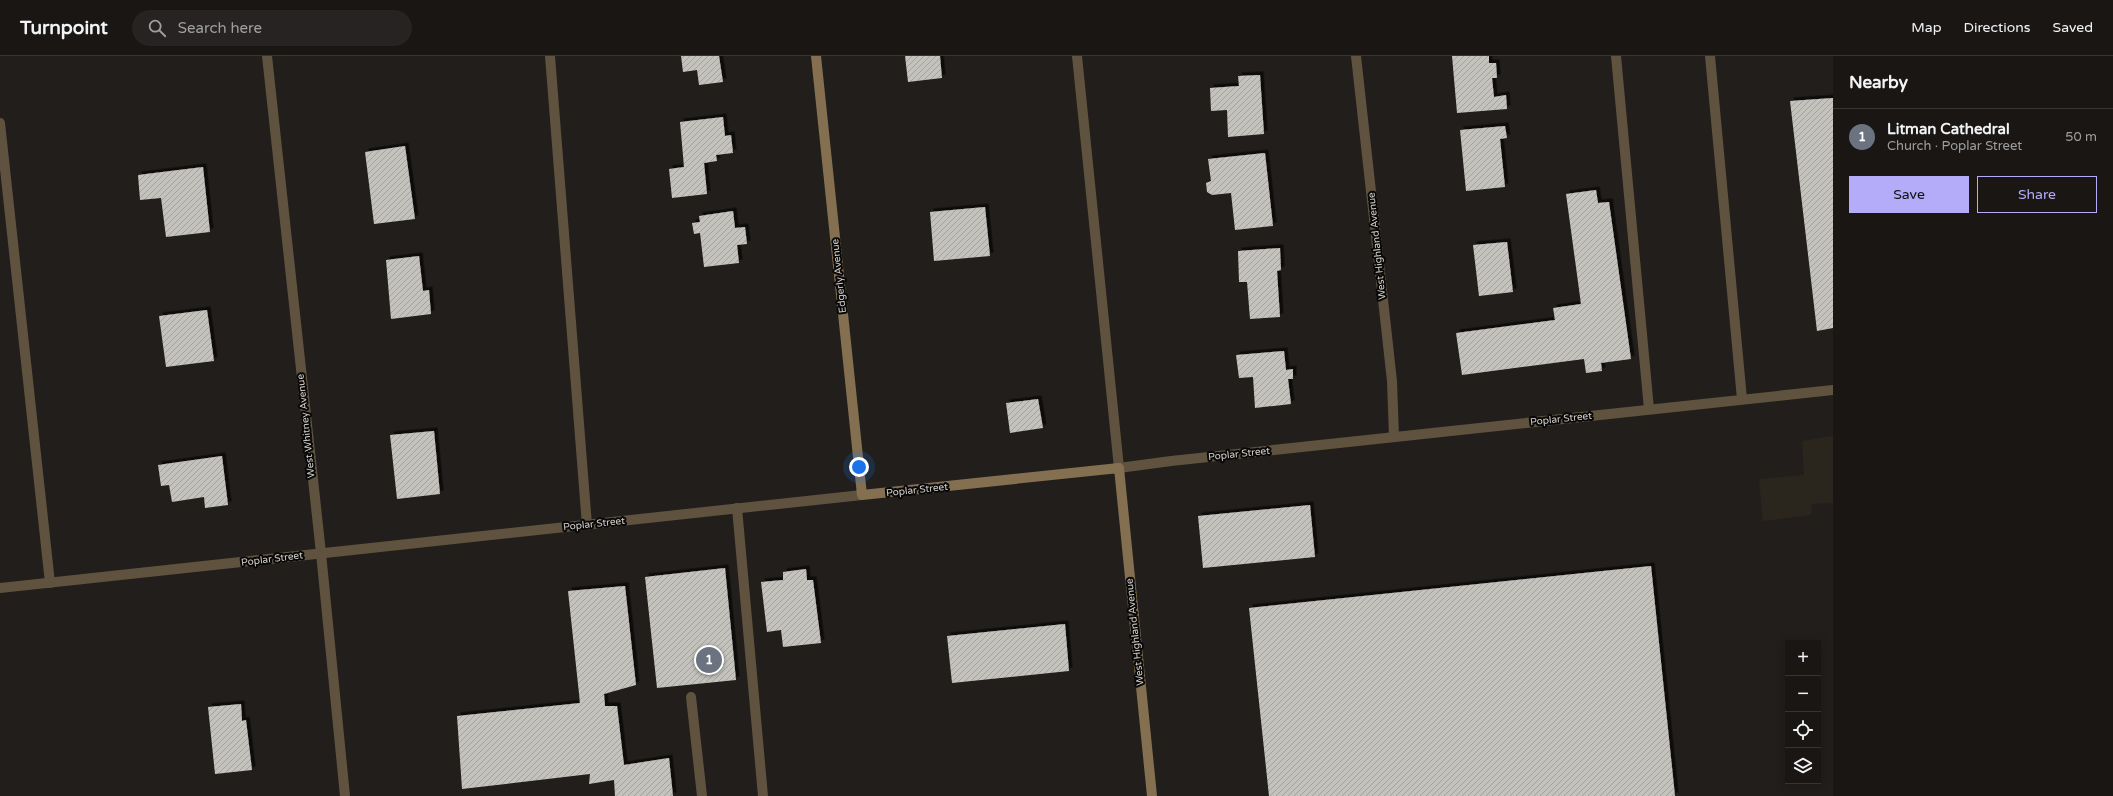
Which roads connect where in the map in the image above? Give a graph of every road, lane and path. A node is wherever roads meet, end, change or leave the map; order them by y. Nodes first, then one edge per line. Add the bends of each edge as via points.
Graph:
1 (267, 56) edge
2 (550, 56) edge
3 (816, 56) edge
4 (1077, 56) edge
5 (1356, 56) edge
6 (1616, 56) edge
7 (1710, 56) edge
8 (0, 123) edge
9 (1833, 390) edge
10 (1742, 399) junction
11 (1650, 410) junction
12 (1394, 437) junction
13 (1119, 468) junction
14 (862, 495) junction
15 (737, 508) junction
16 (587, 525) junction
17 (321, 553) junction
18 (50, 583) junction
19 (0, 588) edge
20 (691, 697) dead end
21 (345, 796) edge
22 (702, 796) edge
23 (763, 796) edge
24 (1152, 796) edge

1 - 17 street, West Whitney Avenue
2 - 16 street
3 - 14 street, Edgerly Avenue
4 - 13 street
5 - 12 street, West Highland Avenue via 1392,381
6 - 11 street
7 - 10 street
8 - 18 street
9 - 10 street, Poplar Street
10 - 11 street, Poplar Street
11 - 12 street, Poplar Street
12 - 13 street, Poplar Street
13 - 14 street, Poplar Street
13 - 24 street, West Highland Avenue
14 - 15 street, Poplar Street
15 - 16 street, Poplar Street
15 - 23 street
16 - 17 street, Poplar Street
17 - 18 street, Poplar Street
17 - 21 street, West Whitney Avenue
18 - 19 street, Poplar Street
20 - 22 street

